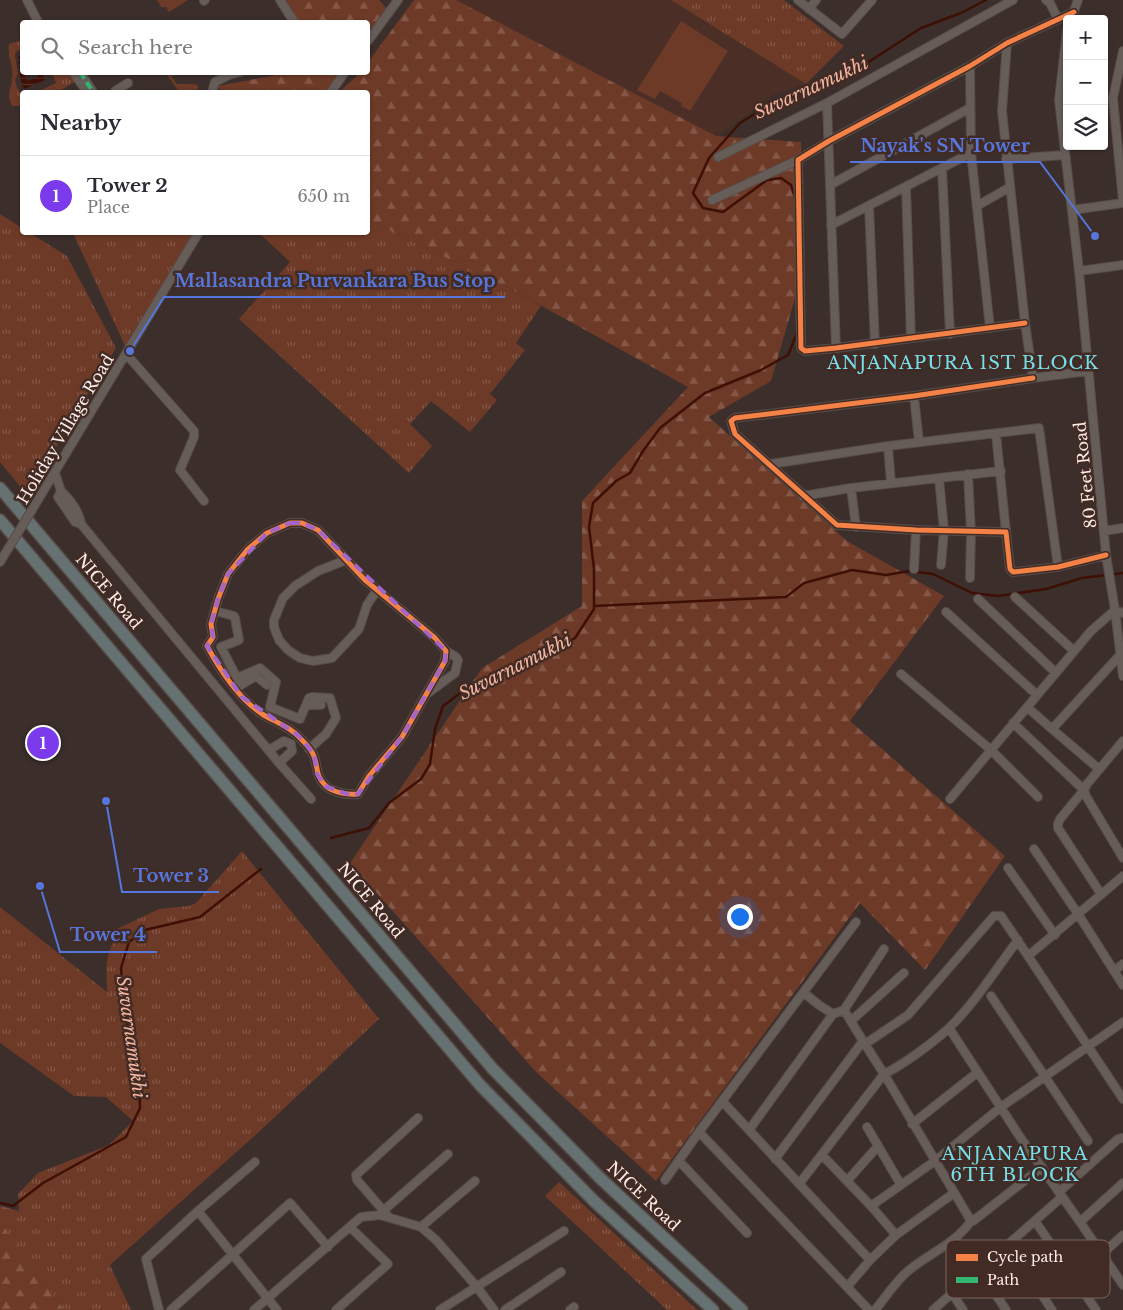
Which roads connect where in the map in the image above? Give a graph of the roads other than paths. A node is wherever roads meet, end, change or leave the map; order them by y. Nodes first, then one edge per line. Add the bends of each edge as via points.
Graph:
1 (27, 0) edge
2 (280, 0) edge
3 (798, 0) edge
4 (816, 0) edge
5 (872, 0) edge
6 (1014, 0) edge
7 (1046, 0) edge
8 (1078, 0) edge
9 (395, 1) edge
10 (810, 9) junction
11 (1072, 15) edge
12 (1063, 18) edge
13 (1058, 19) junction
14 (37, 20) edge
15 (293, 20) edge
16 (370, 38) edge
17 (1007, 43) junction
18 (1123, 51) edge
19 (1064, 60) edge
20 (970, 66) junction
21 (1121, 67) edge
22 (75, 75) edge
23 (82, 75) edge
24 (229, 75) edge
25 (343, 75) edge
26 (128, 83) dead end
27 (85, 90) edge
28 (92, 90) edge
29 (118, 90) edge
30 (212, 90) edge
31 (332, 90) edge
32 (1123, 96) edge
33 (1113, 98) junction
34 (827, 104) junction
35 (970, 108) junction
36 (1119, 121) edge
37 (829, 141) junction
38 (971, 153) junction
39 (1065, 156) junction
40 (718, 158) dead end
41 (1006, 159) junction
42 (1121, 159) edge
43 (798, 160) junction
44 (942, 168) junction
45 (830, 186) junction
46 (906, 187) junction
47 (1010, 188) junction
48 (712, 200) dead end
49 (1123, 202) edge
50 (869, 206) junction
51 (977, 206) junction
52 (1072, 210) junction
53 (831, 225) junction
54 (197, 235) edge
55 (1123, 266) edge
56 (1078, 271) junction
57 (1025, 323) junction
58 (990, 328) junction
59 (950, 334) junction
60 (911, 338) junction
61 (875, 344) junction
62 (836, 348) junction
63 (127, 355) junction
64 (1088, 371) junction
65 (1033, 378) junction
66 (914, 396) junction
67 (996, 434) junction
68 (919, 442) junction
69 (888, 446) junction
70 (771, 464) junction
71 (1000, 471) junction
72 (55, 473) junction
73 (968, 474) junction
74 (939, 478) junction
75 (891, 483) junction
76 (0, 488) edge
77 (851, 488) junction
78 (804, 496) junction
79 (204, 502) dead end
80 (0, 520) edge
81 (856, 527) junction
82 (1123, 528) edge
83 (916, 530) junction
84 (944, 530) junction
85 (1104, 531) junction
86 (971, 532) junction
87 (1006, 532) junction
88 (1106, 555) junction
89 (346, 560) junction
90 (0, 562) edge
91 (941, 565) dead end
92 (1058, 567) junction
93 (914, 569) dead end
94 (970, 578) dead end
95 (376, 590) junction
96 (1015, 597) dead end
97 (978, 598) dead end
98 (214, 611) junction
99 (946, 612) dead end
100 (1119, 612) edge
101 (446, 651) junction
102 (1074, 651) junction
103 (1121, 654) junction
104 (1056, 673) junction
105 (901, 674) dead end
106 (1123, 676) edge
107 (237, 678) junction
108 (267, 685) dead end
109 (426, 695) junction
110 (1037, 695) junction
111 (306, 705) junction
112 (321, 705) dead end
113 (1027, 707) junction
114 (1014, 724) junction
115 (1052, 729) junction
116 (299, 736) junction
117 (1123, 741) edge
118 (291, 744) junction
119 (309, 749) junction
120 (268, 750) junction
121 (991, 750) junction
122 (279, 763) junction
123 (1099, 769) junction
124 (1084, 790) junction
125 (1038, 797) dead end
126 (311, 799) dead end
127 (950, 799) dead end
128 (1034, 849) dead end
129 (1123, 858) edge
130 (1008, 868) dead end
131 (1123, 876) edge
132 (1101, 894) junction
133 (1078, 914) junction
134 (856, 922) dead end
135 (1055, 934) junction
136 (1018, 940) junction
137 (884, 949) dead end
138 (1028, 956) junction
139 (1123, 964) edge
140 (1114, 971) junction
141 (904, 973) dead end
142 (1123, 985) edge
143 (804, 993) junction
144 (991, 996) dead end
145 (844, 1010) junction
146 (834, 1014) junction
147 (851, 1021) junction
148 (1123, 1022) edge
149 (949, 1028) junction
150 (864, 1043) junction
151 (1088, 1047) junction
152 (978, 1072) junction
153 (884, 1074) junction
154 (1044, 1078) junction
155 (1123, 1099) edge
156 (722, 1101) junction
157 (1001, 1107) junction
158 (418, 1118) dead end
159 (912, 1124) junction
160 (867, 1127) dead end
161 (749, 1130) junction
162 (699, 1132) junction
163 (1123, 1138) edge
164 (1088, 1141) dead end
165 (878, 1146) junction
166 (448, 1154) dead end
167 (822, 1155) junction
168 (775, 1159) junction
169 (679, 1161) junction
170 (935, 1161) junction
171 (256, 1162) dead end
172 (1042, 1167) junction
173 (665, 1180) dead end
174 (847, 1181) junction
175 (475, 1182) dead end
176 (799, 1184) junction
177 (1123, 1184) edge
178 (901, 1185) junction
179 (954, 1192) junction
180 (1061, 1195) junction
181 (871, 1206) junction
182 (198, 1211) junction
183 (386, 1214) junction
184 (971, 1221) junction
185 (1034, 1221) junction
186 (1080, 1222) junction
187 (350, 1227) junction
188 (421, 1227) junction
189 (564, 1231) dead end
190 (747, 1233) dead end
191 (896, 1235) junction
192 (1123, 1235) edge
193 (952, 1240) edge
194 (1013, 1240) edge
195 (1047, 1240) edge
196 (1092, 1240) edge
197 (946, 1245) edge
198 (328, 1247) junction
199 (1110, 1247) edge
200 (233, 1254) junction
201 (870, 1260) junction
202 (1110, 1266) edge
203 (561, 1272) dead end
204 (1123, 1285) edge
205 (847, 1286) junction
206 (477, 1287) junction
207 (946, 1298) edge
208 (955, 1298) edge
209 (998, 1298) edge
210 (1044, 1298) edge
211 (1088, 1298) edge
212 (268, 1299) junction
213 (159, 1310) edge
214 (171, 1310) edge
215 (254, 1310) edge
216 (277, 1310) edge
217 (336, 1310) edge
218 (440, 1310) edge
219 (494, 1310) edge
220 (505, 1310) edge
221 (713, 1310) edge
222 (742, 1310) edge
223 (868, 1310) edge
224 (875, 1310) edge
225 (933, 1310) edge
226 (963, 1310) edge
227 (1006, 1310) edge
228 (1052, 1310) edge
229 (1096, 1310) edge

1 - 14 street
2 - 15 street
3 - 10 street
4 - 10 street
5 - 10 street via 842,34
6 - 34 street
7 - 13 street
8 - 11 street
9 - 16 street
12 - 13 street
13 - 17 street
17 - 20 street
17 - 41 street via 1002,111
18 - 21 street
19 - 39 street, 80 Feet Road via 1059,100
20 - 35 street
20 - 37 street
21 - 33 street
22 - 27 street
23 - 28 street
24 - 30 street via 214,82
25 - 31 street
26 - 29 street
32 - 33 street
33 - 36 street
34 - 37 street
34 - 40 street
35 - 38 street
35 - 45 street
36 - 42 street
37 - 43 street
37 - 45 street
38 - 44 street
38 - 51 street
39 - 41 street
39 - 52 street, 80 Feet Road
41 - 47 street
42 - 49 street
43 - 48 street
43 - 62 street via 801,348 805,351
44 - 46 street
44 - 59 street
45 - 53 street
46 - 50 street
46 - 60 street
47 - 51 street
47 - 57 street
49 - 52 street
50 - 53 street
50 - 61 street
51 - 58 street
52 - 56 street, 80 Feet Road
53 - 62 street
54 - 63 street, Holiday Village Road
55 - 56 street
56 - 64 street, 80 Feet Road
57 - 58 street
57 - 65 street
58 - 59 street
59 - 60 street
60 - 61 street
61 - 62 street
63 - 72 street, Holiday Village Road
63 - 79 street via 194,431 180,470
64 - 65 street
64 - 85 street, 80 Feet Road
65 - 66 street
66 - 68 street
66 - 70 street via 731,421 736,434
67 - 68 street
67 - 71 street
67 - 92 street via 1038,428
68 - 69 street
69 - 70 street
69 - 75 street
70 - 78 street
71 - 73 street
71 - 87 street
72 - 90 street, Holiday Village Road, bridge
72 - 120 street via 60,491 80,518 80,524
73 - 74 street
73 - 86 street
74 - 75 street
74 - 84 street
75 - 77 street
76 - 222 highway, NICE Road via 492,1068 600,1178
77 - 78 street
77 - 81 street
78 - 81 street via 837,525
80 - 221 highway via 480,1085 588,1195
81 - 83 street
82 - 85 street
83 - 84 street
83 - 93 street
84 - 86 street
84 - 91 street
85 - 88 street, 80 Feet Road
86 - 87 street
86 - 94 street
87 - 92 street via 1013,572
88 - 92 street
88 - 100 street, 80 Feet Road
89 - 95 street
89 - 95 street via 318,571 283,598 274,627 288,650 300,658 332,658 358,629
89 - 98 street via 318,530 302,523 290,523 266,533 247,550 228,574
95 - 101 street via 435,638
96 - 102 street
97 - 104 street
98 - 107 street via 235,618 239,640 221,647
98 - 116 street via 213,637 208,646 233,687 252,708
99 - 110 street
100 - 102 street via 1091,631
100 - 103 street, 80 Feet Road
101 - 109 street via 445,661
101 - 109 street via 458,660 455,673
102 - 104 street
103 - 106 street, 80 Feet Road
103 - 115 street
104 - 110 street
105 - 121 street
107 - 108 street via 241,685 256,676
107 - 111 street via 260,668 276,682 270,707 300,719
109 - 119 street via 402,737 358,794 341,793 326,786 317,774 314,754
110 - 113 street
111 - 112 street
111 - 119 street via 312,697 330,698 336,718 326,734
113 - 114 street
113 - 115 street
114 - 121 street
114 - 124 street
115 - 123 street
116 - 118 street
116 - 119 street
117 - 123 street
118 - 120 street via 284,741
118 - 122 street via 289,756
120 - 122 street
121 - 125 street
121 - 127 street
122 - 126 street
123 - 124 street
124 - 129 street
124 - 132 street via 1060,819 1058,828
128 - 133 street
130 - 135 street
131 - 132 street
132 - 133 street
133 - 135 street
133 - 140 street
134 - 143 street
135 - 138 street
136 - 138 street
136 - 149 street
136 - 150 street via 1001,916 994,916 908,1015
137 - 145 street
138 - 151 street
139 - 140 street
140 - 142 street
141 - 147 street
143 - 146 street
143 - 156 street
144 - 154 street
145 - 146 street
145 - 147 street
146 - 161 street
147 - 150 street
148 - 151 street
149 - 152 street
149 - 153 street
150 - 153 street
150 - 168 street
151 - 154 street
151 - 155 street
152 - 157 street
152 - 159 street
153 - 159 street
153 - 167 street
154 - 157 street
154 - 164 street
156 - 161 street
156 - 162 street
157 - 170 street
157 - 172 street
158 - 183 street via 356,1175
159 - 170 street
160 - 165 street
161 - 168 street
162 - 169 street
162 - 205 street
163 - 180 street via 1118,1139
165 - 174 street
165 - 178 street
166 - 183 street
167 - 174 street
167 - 176 street
168 - 176 street
169 - 173 street
169 - 190 street
170 - 178 street
170 - 179 street
171 - 182 street
172 - 180 street
172 - 184 street
174 - 181 street
175 - 188 street
176 - 201 street
177 - 186 street
178 - 181 street
179 - 184 street
179 - 191 street
180 - 185 street
180 - 186 street
181 - 191 street
182 - 200 street
182 - 213 street via 146,1259
183 - 187 street via 361,1217
183 - 188 street
184 - 193 street
185 - 194 street
185 - 195 street
186 - 196 street
187 - 198 street
187 - 217 street via 388,1264
188 - 206 street
189 - 206 street
191 - 201 street
192 - 199 street
197 - 224 street via 906,1273
198 - 200 street via 290,1203
198 - 212 street
200 - 212 street
200 - 214 street
201 - 205 street
202 - 204 street
203 - 220 street
205 - 223 street
206 - 218 street
206 - 219 street
207 - 225 street
208 - 226 street
209 - 227 street
210 - 228 street
211 - 229 street
212 - 215 street
212 - 216 street

